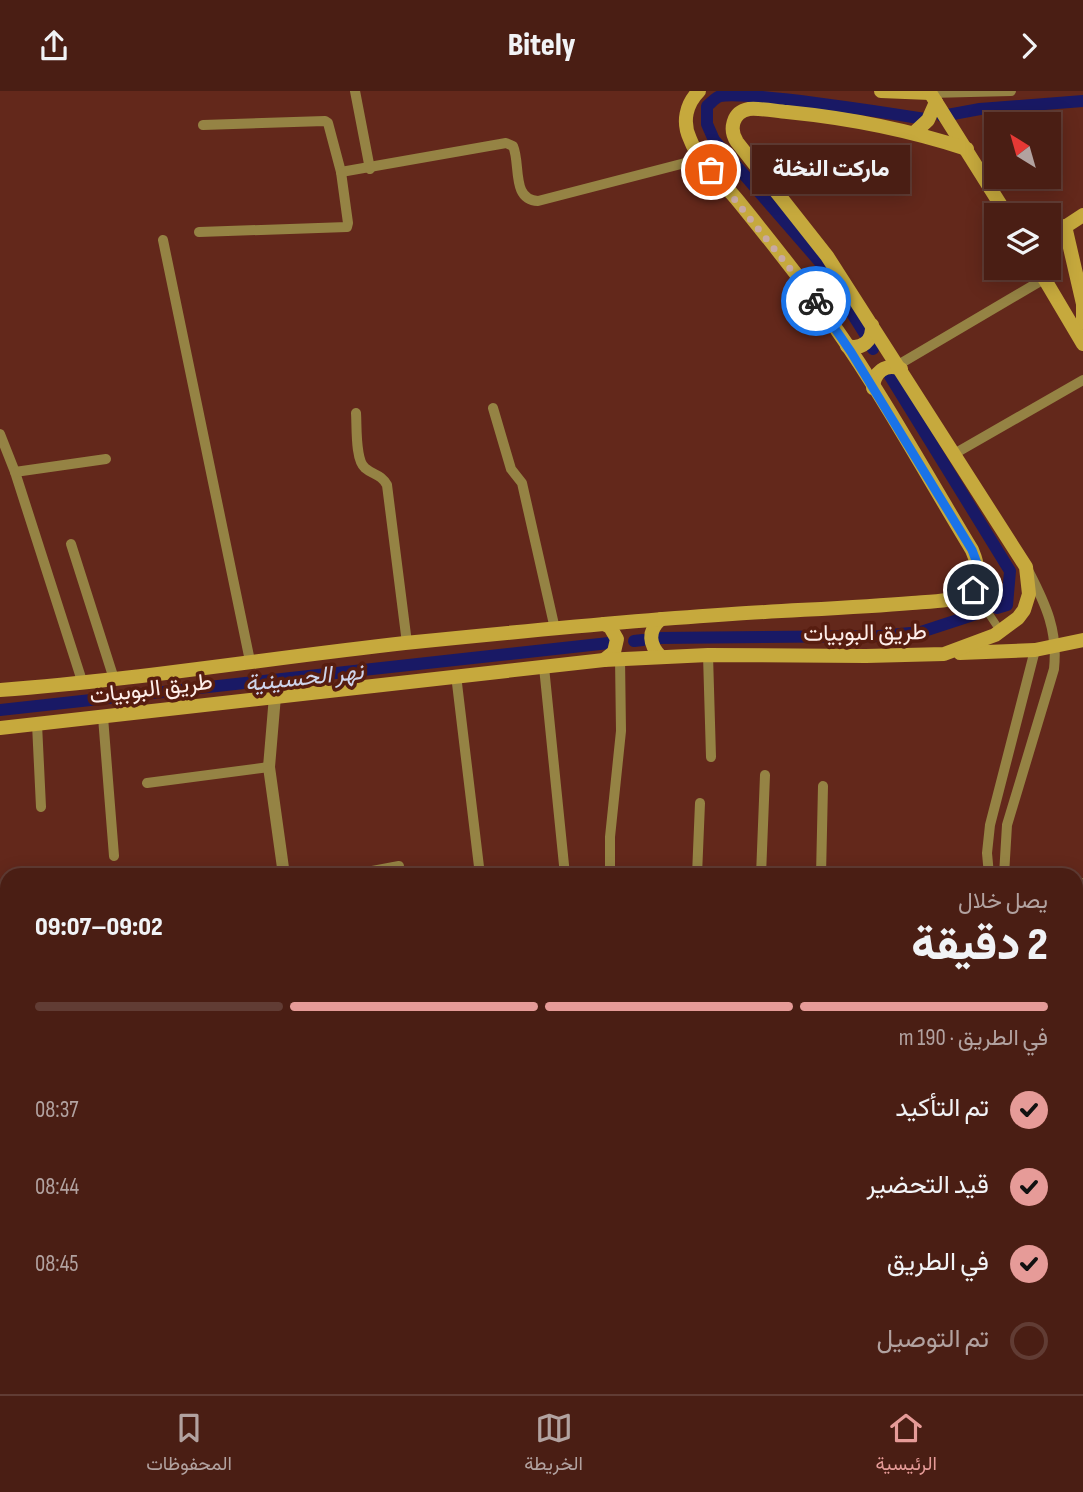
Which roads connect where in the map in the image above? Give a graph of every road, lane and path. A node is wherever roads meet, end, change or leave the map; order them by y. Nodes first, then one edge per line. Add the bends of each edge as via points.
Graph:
1 (355, 91) edge
2 (881, 91) edge
3 (1011, 91) edge
4 (692, 94) edge
5 (931, 95) edge
6 (203, 125) dead end
7 (914, 133) junction
8 (967, 149) junction
9 (698, 154) junction
10 (370, 169) junction
11 (341, 172) junction
12 (1000, 203) edge
13 (1083, 215) edge
14 (1065, 226) junction
15 (1061, 229) edge
16 (199, 232) dead end
17 (163, 240) dead end
18 (1078, 262) edge
19 (1030, 280) edge
20 (1045, 280) edge
21 (1083, 304) edge
22 (1083, 323) edge
23 (873, 325) junction
24 (1083, 344) edge
25 (847, 346) junction
26 (900, 367) junction
27 (1083, 380) edge
28 (873, 388) junction
29 (493, 408) dead end
30 (356, 413) dead end
31 (0, 434) edge
32 (954, 454) junction
33 (106, 459) dead end
34 (15, 472) junction
35 (71, 544) dead end
36 (1026, 567) junction
37 (973, 590) junction
38 (661, 619) junction
39 (604, 624) junction
40 (555, 629) junction
41 (1001, 632) junction
42 (1083, 640) edge
43 (407, 643) junction
44 (1056, 647) junction
45 (1035, 650) junction
46 (944, 654) junction
47 (708, 655) junction
48 (661, 657) junction
49 (620, 659) junction
50 (604, 660) junction
51 (250, 661) junction
52 (544, 667) junction
53 (456, 675) junction
54 (114, 679) junction
55 (83, 684) junction
56 (0, 690) edge
57 (275, 696) junction
58 (103, 717) junction
59 (37, 724) junction
60 (0, 728) edge
61 (711, 757) dead end
62 (269, 767) junction
63 (765, 775) dead end
64 (147, 783) dead end
65 (823, 786) dead end
66 (700, 803) dead end
67 (41, 807) dead end
68 (114, 856) dead end
69 (399, 866) dead end
70 (283, 868) edge
71 (388, 868) edge
72 (479, 868) edge
73 (564, 868) edge
74 (610, 868) edge
75 (697, 868) edge
76 (761, 868) edge
77 (821, 868) edge
78 (988, 868) edge
79 (1004, 868) edge

1 - 10 street
2 - 5 main road
3 - 5 street
4 - 9 main road via 686,123
5 - 7 main road via 928,120
5 - 8 main road
6 - 11 street via 325,121
7 - 8 main road
7 - 23 main road via 750,109 738,114 732,125 737,142 827,256
8 - 12 main road
9 - 10 street via 685,163 538,201 523,196 517,156 506,143
9 - 25 main road via 798,277
10 - 11 street
11 - 16 street via 347,227
13 - 14 main road
14 - 15 main road
14 - 18 main road
17 - 51 street
18 - 21 main road
19 - 26 street
20 - 24 main road
21 - 22 main road
23 - 25 main road via 866,343
23 - 26 main road
25 - 28 main road
26 - 28 main road via 881,370
26 - 32 main road
27 - 32 street
28 - 37 main road via 972,550 980,574
29 - 40 street via 511,469 522,483
30 - 43 street via 362,466 381,476 387,485
31 - 34 street
32 - 36 main road
33 - 34 street
34 - 55 street
35 - 54 street
36 - 41 main road, طريق البوبيات via 1027,603
36 - 44 street via 1046,604
37 - 38 main road, طريق البوبيات via 914,603
37 - 41 street
38 - 39 main road, طريق البوبيات
38 - 48 main road via 650,638
39 - 40 main road, طريق البوبيات
39 - 50 main road via 617,639 614,652
40 - 43 main road, طريق البوبيات
41 - 46 main road, طريق البوبيات
42 - 44 main road
43 - 51 main road, طريق البوبيات
44 - 45 main road
44 - 79 street via 1054,669 1007,825
45 - 46 main road
45 - 78 street via 990,825
46 - 47 main road, طريق البوبيات
47 - 48 main road, طريق البوبيات
47 - 61 street
48 - 49 main road, طريق البوبيات
49 - 50 main road, طريق البوبيات
49 - 74 street via 621,731
50 - 52 main road, طريق البوبيات
51 - 54 main road, طريق البوبيات
52 - 53 main road, طريق البوبيات
52 - 73 street
53 - 57 main road, طريق البوبيات
53 - 72 street
54 - 55 main road, طريق البوبيات
55 - 56 main road, طريق البوبيات
57 - 58 main road, طريق البوبيات
57 - 62 street
58 - 59 main road, طريق البوبيات
58 - 68 street
59 - 60 main road, طريق البوبيات
59 - 67 street
62 - 64 street
62 - 70 street
63 - 76 street
65 - 77 street
66 - 75 street
69 - 71 street

